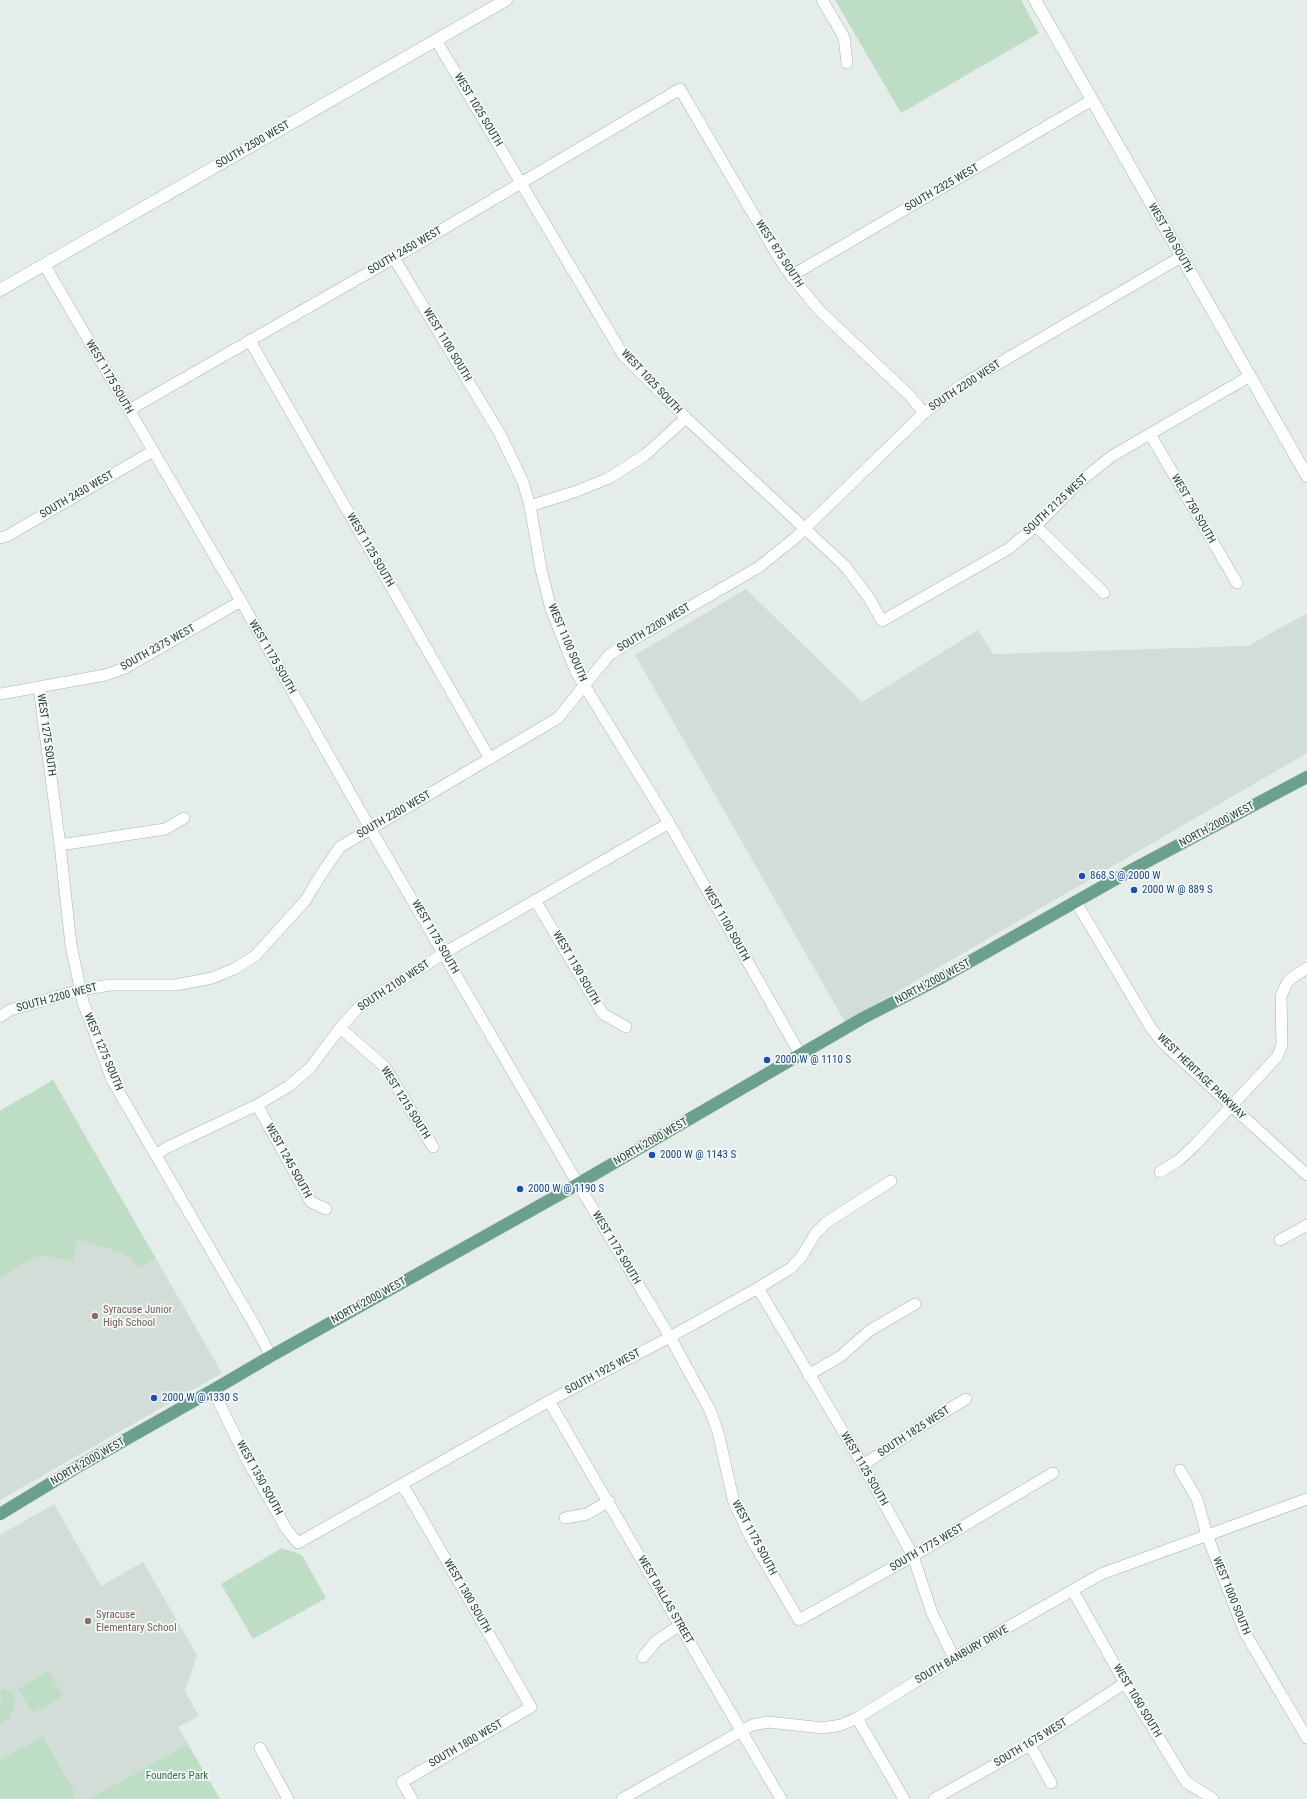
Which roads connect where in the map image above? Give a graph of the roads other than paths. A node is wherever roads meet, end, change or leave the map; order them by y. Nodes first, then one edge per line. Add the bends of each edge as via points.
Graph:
1 (506, 0) edge
2 (822, 0) edge
3 (1035, 0) edge
4 (436, 40) junction
5 (847, 62) dead end
6 (680, 89) joint
7 (1092, 100) junction
8 (521, 182) junction
9 (1181, 257) junction
10 (394, 258) junction
11 (44, 264) junction
12 (791, 276) junction
13 (0, 290) edge
14 (250, 341) junction
15 (1250, 376) junction
16 (129, 410) junction
17 (924, 412) junction
18 (686, 418) junction
19 (1150, 434) junction
20 (153, 451) junction
21 (1307, 476) edge
22 (530, 506) junction
23 (1036, 526) junction
24 (805, 528) junction
25 (0, 538) edge
26 (1237, 583) dead end
27 (1104, 593) dead end
28 (241, 601) junction
29 (882, 620) joint
30 (584, 685) junction
31 (39, 688) junction
32 (0, 694) edge
33 (490, 759) junction
34 (1307, 778) edge
35 (184, 818) dead end
36 (669, 823) junction
37 (370, 828) junction
38 (60, 845) junction
39 (535, 900) junction
40 (1076, 902) junction
41 (445, 953) junction
42 (1307, 968) edge
43 (80, 990) junction
44 (0, 1016) edge
45 (626, 1027) dead end
46 (340, 1028) junction
47 (800, 1054) junction
48 (257, 1105) junction
49 (1231, 1106) junction
50 (433, 1147) dead end
51 (156, 1155) junction
52 (1160, 1172) dead end
53 (1307, 1175) edge
54 (891, 1181) dead end
55 (578, 1184) junction
56 (326, 1209) dead end
57 (1307, 1225) edge
58 (1280, 1240) dead end
59 (758, 1288) junction
60 (915, 1304) dead end
61 (670, 1337) junction
62 (270, 1356) junction
63 (808, 1375) junction
64 (213, 1390) junction
65 (966, 1400) dead end
66 (549, 1401) junction
67 (863, 1465) junction
68 (1180, 1470) dead end
69 (1053, 1473) dead end
70 (401, 1486) junction
71 (1307, 1500) edge
72 (608, 1501) junction
73 (0, 1514) edge
74 (565, 1518) dead end
75 (1207, 1535) junction
76 (298, 1543) joint
77 (913, 1556) junction
78 (1073, 1591) junction
79 (799, 1620) joint
80 (680, 1625) junction
81 (643, 1657) dead end
82 (954, 1658) junction
83 (1125, 1682) junction
84 (531, 1707) joint
85 (857, 1718) junction
86 (741, 1731) junction
87 (1307, 1738) edge
88 (1030, 1745) junction
89 (260, 1748) dead end
90 (1051, 1783) dead end
91 (288, 1799) edge
92 (412, 1799) edge
93 (622, 1799) edge
94 (781, 1799) edge
95 (904, 1799) edge
96 (934, 1799) edge
97 (1213, 1799) edge

1 - 4 street, SOUTH 2500 WEST
2 - 5 street via 844,37
3 - 7 street, WEST 700 SOUTH
4 - 8 street, WEST 1025 SOUTH
4 - 11 street, SOUTH 2500 WEST
6 - 8 street, SOUTH 2450 WEST
6 - 12 street, WEST 875 SOUTH
7 - 9 street, WEST 700 SOUTH
7 - 12 street, SOUTH 2325 WEST
8 - 10 street, SOUTH 2450 WEST
8 - 18 street, WEST 1025 SOUTH via 623,355
9 - 15 street, WEST 700 SOUTH
9 - 17 street, SOUTH 2200 WEST via 960,386
10 - 14 street, SOUTH 2450 WEST
10 - 22 street, WEST 1100 SOUTH via 500,434 523,482
11 - 13 street, SOUTH 2500 WEST
11 - 16 street, WEST 1175 SOUTH
12 - 17 street, WEST 875 SOUTH via 820,311
14 - 16 street, SOUTH 2450 WEST
14 - 33 street, WEST 1125 SOUTH
15 - 19 street, SOUTH 2125 WEST
15 - 21 street, WEST 700 SOUTH
16 - 20 street, WEST 1175 SOUTH
17 - 24 street, SOUTH 2200 WEST
18 - 22 street via 645,455 609,478
18 - 24 street, WEST 1025 SOUTH
19 - 23 street, SOUTH 2125 WEST via 1112,456 1078,483
19 - 26 street, WEST 750 SOUTH
20 - 25 street, SOUTH 2430 WEST
20 - 28 street, WEST 1175 SOUTH
22 - 30 street, WEST 1100 SOUTH via 551,609 576,672
23 - 27 street
23 - 29 street, SOUTH 2125 WEST via 1008,549
24 - 29 street, WEST 1025 SOUTH via 845,566
24 - 30 street, SOUTH 2200 WEST via 759,567 610,655
28 - 31 street, SOUTH 2375 WEST via 125,668 105,675
28 - 37 street, WEST 1175 SOUTH
30 - 33 street, SOUTH 2200 WEST via 558,718
30 - 36 street, WEST 1100 SOUTH
31 - 32 street, SOUTH 2375 WEST
31 - 38 street, WEST 1275 SOUTH
33 - 37 street, SOUTH 2200 WEST
34 - 40 main road, NORTH 2000 WEST via 1144,863
35 - 38 street via 165,829
36 - 39 street, SOUTH 2100 WEST
36 - 47 street, WEST 1100 SOUTH
37 - 41 street, WEST 1175 SOUTH
37 - 43 street, SOUTH 2200 WEST via 340,847 305,901 272,939 255,956 234,969 212,978 176,985 110,985
38 - 43 street, WEST 1275 SOUTH via 71,945
39 - 41 street, SOUTH 2100 WEST
39 - 45 street, WEST 1150 SOUTH via 603,1014
40 - 47 main road, NORTH 2000 WEST
40 - 49 street, WEST HERITAGE PARKWAY via 1151,1028 1178,1058
41 - 46 street, SOUTH 2100 WEST via 360,1006
41 - 55 street, WEST 1175 SOUTH
42 - 49 street via 1293,977 1281,996 1282,1045 1277,1057
43 - 44 street, SOUTH 2200 WEST via 10,1010
43 - 51 street, WEST 1275 SOUTH via 112,1080
46 - 48 street, SOUTH 2100 WEST via 310,1068 289,1086
46 - 50 street, WEST 1215 SOUTH via 385,1068
47 - 55 main road, NORTH 2000 WEST
48 - 51 street, SOUTH 2100 WEST
48 - 56 street, WEST 1245 SOUTH via 311,1202
49 - 52 street via 1179,1160
49 - 53 street, WEST HERITAGE PARKWAY
51 - 62 street, WEST 1275 SOUTH
54 - 59 street, SOUTH 1925 WEST via 827,1222 815,1234 802,1256 791,1268
55 - 61 street, WEST 1175 SOUTH
55 - 62 main road, NORTH 2000 WEST
57 - 58 street
59 - 61 street, SOUTH 1925 WEST
59 - 63 street, WEST 1125 SOUTH
60 - 63 street via 869,1331 840,1356
61 - 66 street, SOUTH 1925 WEST
61 - 79 street, WEST 1175 SOUTH via 710,1410 718,1432 734,1503 752,1540
62 - 64 main road, NORTH 2000 WEST
63 - 67 street, WEST 1125 SOUTH
64 - 73 main road, NORTH 2000 WEST
64 - 76 street, WEST 1350 SOUTH via 247,1460 287,1530
65 - 67 street, SOUTH 1825 WEST
66 - 70 street, SOUTH 1925 WEST
66 - 72 street, WEST DALLAS STREET
67 - 77 street, WEST 1125 SOUTH
68 - 75 street, WEST 1000 SOUTH via 1197,1499
69 - 77 street, SOUTH 1775 WEST
70 - 76 street, SOUTH 1925 WEST
70 - 84 street, WEST 1300 SOUTH
71 - 75 street, SOUTH BANBURY DRIVE
72 - 74 street via 587,1514
72 - 80 street, WEST DALLAS STREET
75 - 78 street, SOUTH BANBURY DRIVE via 1101,1574
75 - 87 street, WEST 1000 SOUTH via 1245,1634
77 - 79 street, SOUTH 1775 WEST
77 - 82 street, WEST 1125 SOUTH via 932,1613
78 - 82 street, SOUTH BANBURY DRIVE
78 - 83 street, WEST 1050 SOUTH
80 - 81 street via 656,1641
80 - 86 street, WEST DALLAS STREET
82 - 85 street, SOUTH BANBURY DRIVE
83 - 88 street, SOUTH 1675 WEST
83 - 97 street, WEST 1050 SOUTH via 1186,1782
84 - 92 street, SOUTH 1800 WEST via 402,1782
85 - 86 street, SOUTH BANBURY DRIVE via 841,1726 823,1728 768,1722 752,1725
85 - 95 street
86 - 93 street, SOUTH BANBURY DRIVE
86 - 94 street, WEST DALLAS STREET
88 - 90 street
88 - 96 street, SOUTH 1675 WEST
89 - 91 street

